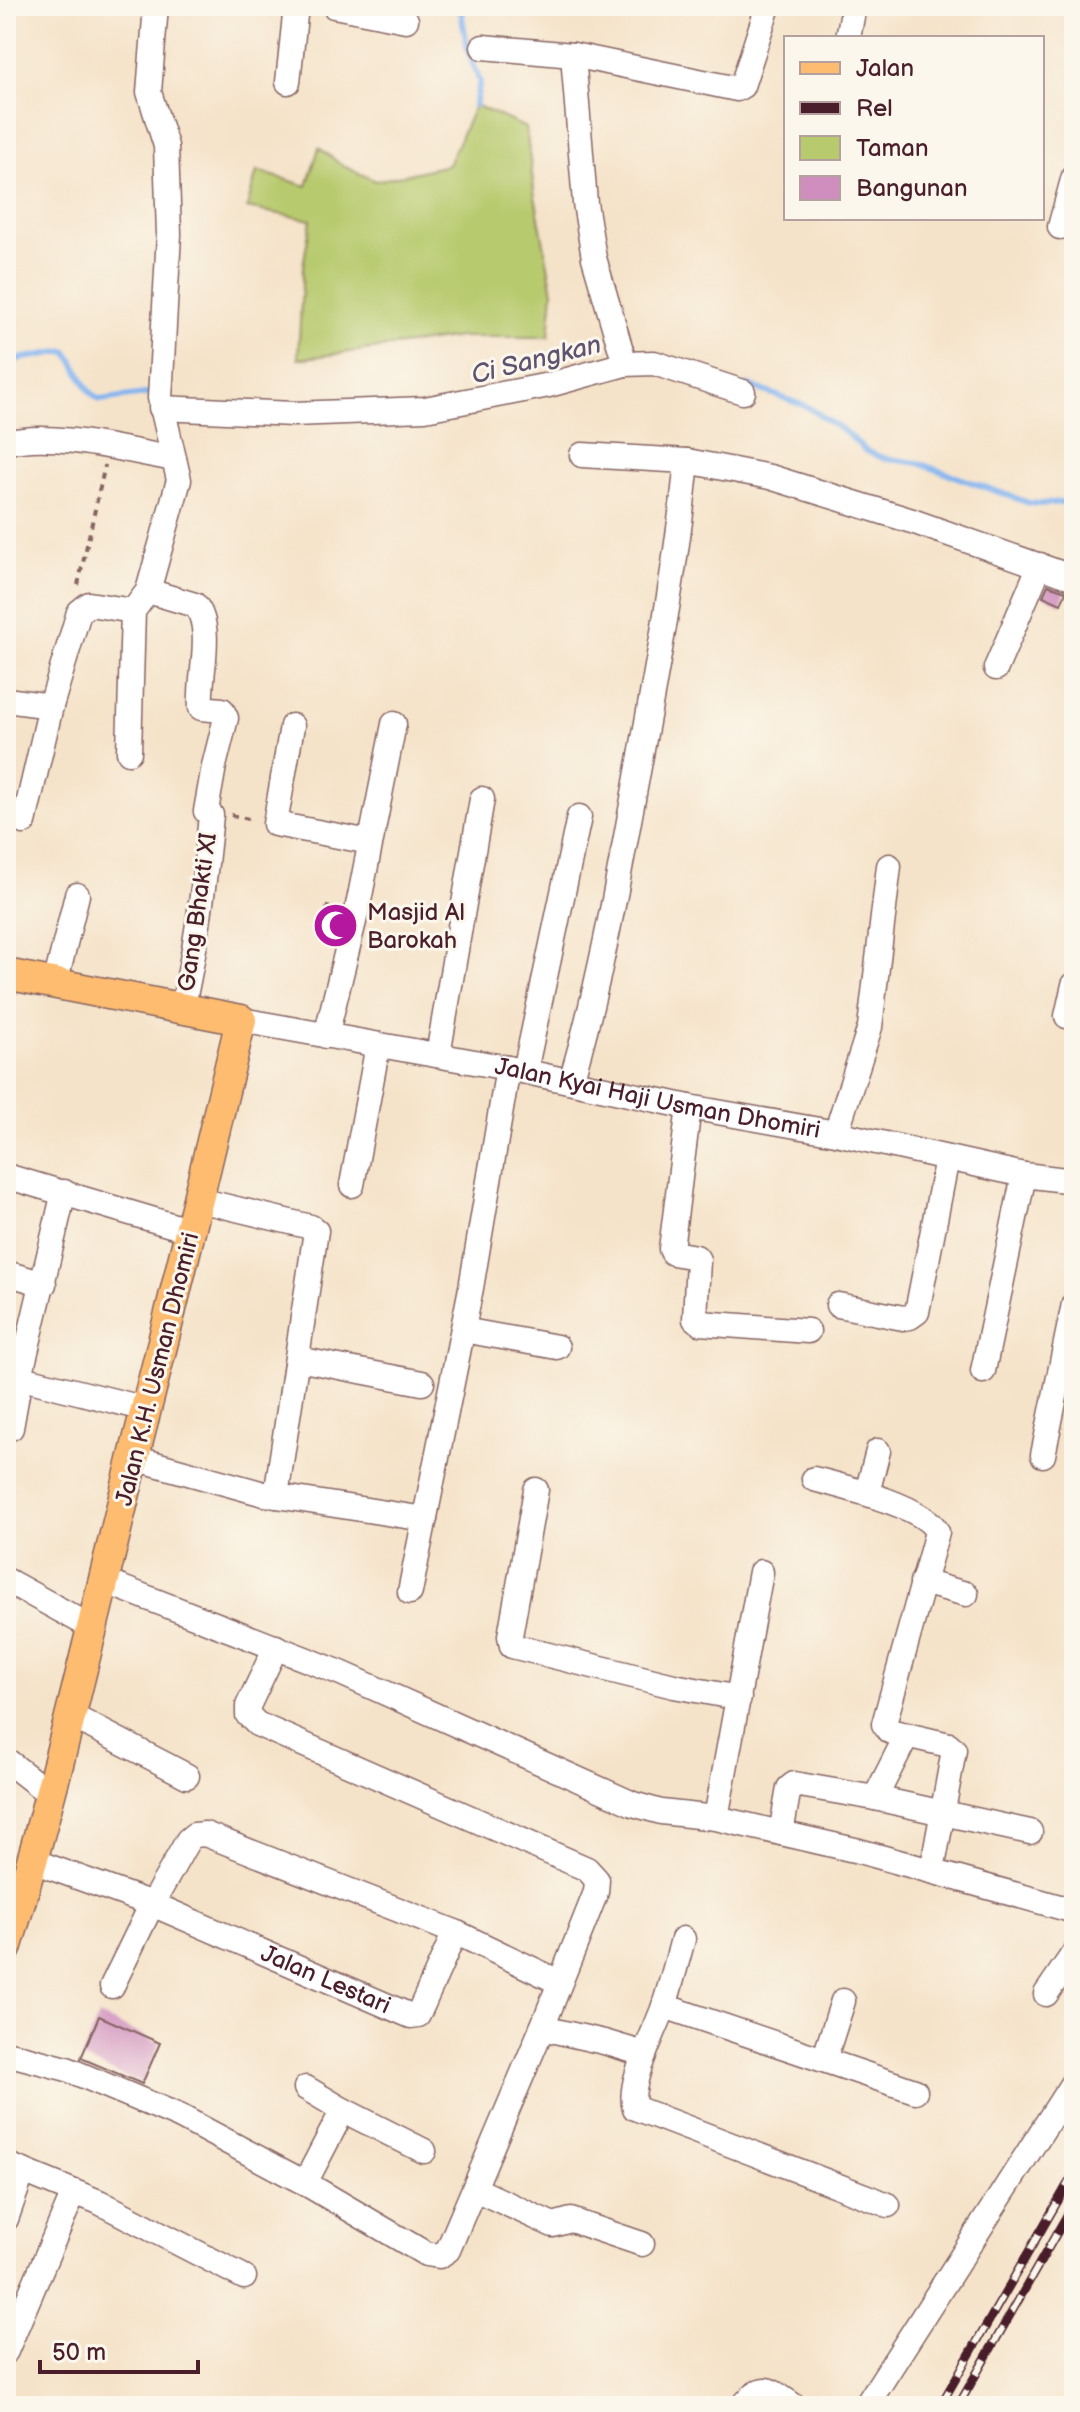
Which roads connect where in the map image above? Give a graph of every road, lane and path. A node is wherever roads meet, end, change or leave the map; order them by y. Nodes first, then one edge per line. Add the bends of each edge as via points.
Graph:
1 (156, 6) edge
2 (296, 6) edge
3 (334, 6) edge
4 (768, 6) edge
5 (854, 6) edge
6 (406, 20) dead end
7 (848, 36) edge
8 (483, 47) dead end
9 (573, 55) junction
10 (288, 82) dead end
11 (1074, 176) edge
12 (1060, 227) dead end
13 (624, 360) junction
14 (743, 392) dead end
15 (161, 397) junction
16 (6, 443) edge
17 (109, 447) junction
18 (582, 455) dead end
19 (174, 459) junction
20 (687, 461) junction
21 (1040, 565) junction
22 (1074, 578) edge
23 (140, 601) junction
24 (81, 608) junction
25 (996, 668) dead end
26 (6, 700) edge
27 (51, 706) junction
28 (394, 724) dead end
29 (292, 726) dead end
30 (129, 752) dead end
31 (482, 799) dead end
32 (211, 815) junction
33 (579, 817) dead end
34 (24, 822) dead end
35 (275, 824) junction
36 (370, 842) junction
37 (889, 866) dead end
38 (77, 895) dead end
39 (6, 974) edge
40 (55, 984) junction
41 (1074, 985) edge
42 (182, 1009) junction
43 (1062, 1015) edge
44 (241, 1020) junction
45 (326, 1036) junction
46 (378, 1045) junction
47 (438, 1055) junction
48 (516, 1069) junction
49 (571, 1081) junction
50 (689, 1107) junction
51 (836, 1133) junction
52 (947, 1158) junction
53 (1024, 1175) junction
54 (6, 1176) edge
55 (1074, 1181) edge
56 (352, 1185) dead end
57 (64, 1192) junction
58 (199, 1200) junction
59 (191, 1231) junction
60 (6, 1273) edge
61 (44, 1284) junction
62 (1074, 1304) edge
63 (838, 1305) dead end
64 (463, 1330) junction
65 (808, 1331) dead end
66 (557, 1347) dead end
67 (298, 1359) junction
68 (983, 1371) dead end
69 (13, 1376) edge
70 (1066, 1382) edge
71 (422, 1383) dead end
72 (146, 1409) junction
73 (11, 1428) dead end
74 (878, 1451) dead end
75 (1043, 1455) dead end
76 (134, 1458) junction
77 (814, 1479) dead end
78 (536, 1490) dead end
79 (867, 1493) junction
80 (276, 1496) junction
81 (425, 1519) junction
82 (761, 1572) dead end
83 (6, 1580) edge
84 (104, 1581) junction
85 (922, 1582) junction
86 (410, 1592) dead end
87 (966, 1594) dead end
88 (93, 1628) junction
89 (276, 1647) junction
90 (739, 1698) junction
91 (70, 1715) junction
92 (907, 1735) junction
93 (6, 1760) edge
94 (187, 1776) dead end
95 (51, 1795) junction
96 (875, 1798) junction
97 (944, 1814) junction
98 (716, 1818) junction
99 (1030, 1832) dead end
100 (781, 1833) junction
101 (33, 1861) junction
102 (932, 1871) junction
103 (152, 1904) junction
104 (1074, 1911) edge
105 (455, 1932) junction
106 (683, 1939) dead end
107 (6, 1949) edge
108 (1074, 1953) edge
109 (559, 1982) junction
110 (112, 1986) dead end
111 (1046, 1994) dead end
112 (843, 2001) dead end
113 (664, 2006) junction
114 (542, 2028) junction
115 (6, 2053) edge
116 (644, 2054) junction
117 (824, 2060) junction
118 (1074, 2081) edge
119 (306, 2088) dead end
120 (915, 2091) dead end
121 (343, 2110) junction
122 (424, 2151) dead end
123 (15, 2168) edge
124 (305, 2183) junction
125 (475, 2189) junction
126 (74, 2192) junction
127 (888, 2205) dead end
128 (6, 2219) edge
129 (642, 2244) dead end
130 (244, 2277) dead end
131 (15, 2306) edge
132 (6, 2351) edge
133 (743, 2406) edge
134 (794, 2406) edge
135 (866, 2406) edge

1 - 15 street via 149,92 166,146 169,234
2 - 10 street
3 - 6 street
4 - 9 street via 737,89
5 - 7 street
8 - 9 street
9 - 13 street via 587,217
11 - 12 street
13 - 14 street via 654,363
13 - 15 street via 549,385 425,409 293,414
15 - 19 street
16 - 17 street via 75,441
17 - 19 street
17 - 24 path via 76,593
18 - 20 street
19 - 23 street via 179,480
20 - 21 street via 770,477
20 - 49 street via 671,591 619,879 593,1006
21 - 22 street
21 - 25 street
23 - 24 street
23 - 30 street
23 - 32 street, Gang Bhakti XI via 195,605 203,619 201,708 222,710 226,718 208,793 206,811
24 - 27 street
26 - 27 street
27 - 34 street
28 - 36 street
29 - 35 street
31 - 47 street
32 - 35 path
32 - 42 street, Gang Bhakti XI via 199,924
33 - 48 street
35 - 36 street
36 - 45 street
37 - 51 street via 870,1027
38 - 40 street
39 - 40 main road
40 - 42 main road
41 - 43 street
42 - 44 main road
44 - 45 street, Jalan Kyai Haji Usman Dhomiri
44 - 58 main road, Jalan K.H. Usman Dhomiri
45 - 46 street, Jalan Kyai Haji Usman Dhomiri
46 - 47 street, Jalan Kyai Haji Usman Dhomiri
46 - 56 street
47 - 48 street, Jalan Kyai Haji Usman Dhomiri
48 - 49 street, Jalan Kyai Haji Usman Dhomiri
48 - 64 street
49 - 50 street, Jalan Kyai Haji Usman Dhomiri
50 - 51 street, Jalan Kyai Haji Usman Dhomiri
50 - 65 street via 671,1249 698,1260 695,1319
51 - 52 street, Jalan Kyai Haji Usman Dhomiri
52 - 53 street, Jalan Kyai Haji Usman Dhomiri
52 - 63 street via 917,1312 903,1318
53 - 55 street, Jalan Kyai Haji Usman Dhomiri
53 - 68 street
54 - 57 street
57 - 59 street
57 - 61 street
58 - 59 main road, Jalan K.H. Usman Dhomiri
58 - 67 street via 316,1231
59 - 72 main road, Jalan K.H. Usman Dhomiri
60 - 61 street
61 - 69 street
62 - 70 street
64 - 66 street
64 - 81 street
67 - 71 street
67 - 80 street
69 - 72 street
69 - 73 street
70 - 75 street
72 - 76 main road, Jalan K.H. Usman Dhomiri
74 - 79 street
76 - 80 street
76 - 84 main road, Jalan K.H. Usman Dhomiri
77 - 79 street
78 - 90 street via 512,1646
79 - 85 street via 934,1526 937,1532
80 - 81 street
81 - 86 street
82 - 90 street
83 - 88 street
84 - 88 main road, Jalan K.H. Usman Dhomiri
84 - 89 street
85 - 87 street
85 - 92 street via 884,1724 889,1731
88 - 91 main road, Jalan K.H. Usman Dhomiri
89 - 98 street via 633,1804
89 - 109 street via 248,1706 248,1715 257,1724 593,1874 596,1892
90 - 98 street
91 - 94 street
91 - 95 main road, Jalan K.H. Usman Dhomiri
92 - 96 street
92 - 97 street via 953,1747
93 - 95 street
95 - 101 main road, Jalan K.H. Usman Dhomiri
96 - 97 street
96 - 100 street via 794,1784
97 - 99 street
97 - 102 street
98 - 100 street
100 - 102 street
101 - 103 street
101 - 107 main road, Jalan K.H. Usman Dhomiri
102 - 104 street
103 - 105 street via 188,1840 205,1834
103 - 105 street, Jalan Lestari via 411,2016 418,2015
103 - 110 street
105 - 109 street
106 - 113 street
108 - 111 street
109 - 114 street
112 - 117 street
113 - 116 street
113 - 117 street
114 - 116 street
114 - 125 street
115 - 124 street via 67,2069 179,2116
116 - 127 street via 635,2108
117 - 120 street
118 - 135 street
119 - 121 street
121 - 122 street
121 - 124 street
123 - 126 street
123 - 128 street
124 - 125 street via 433,2257 448,2250
125 - 129 street via 553,2225 571,2220
126 - 130 street
126 - 131 street
131 - 132 street
133 - 134 street via 754,2393 768,2389

